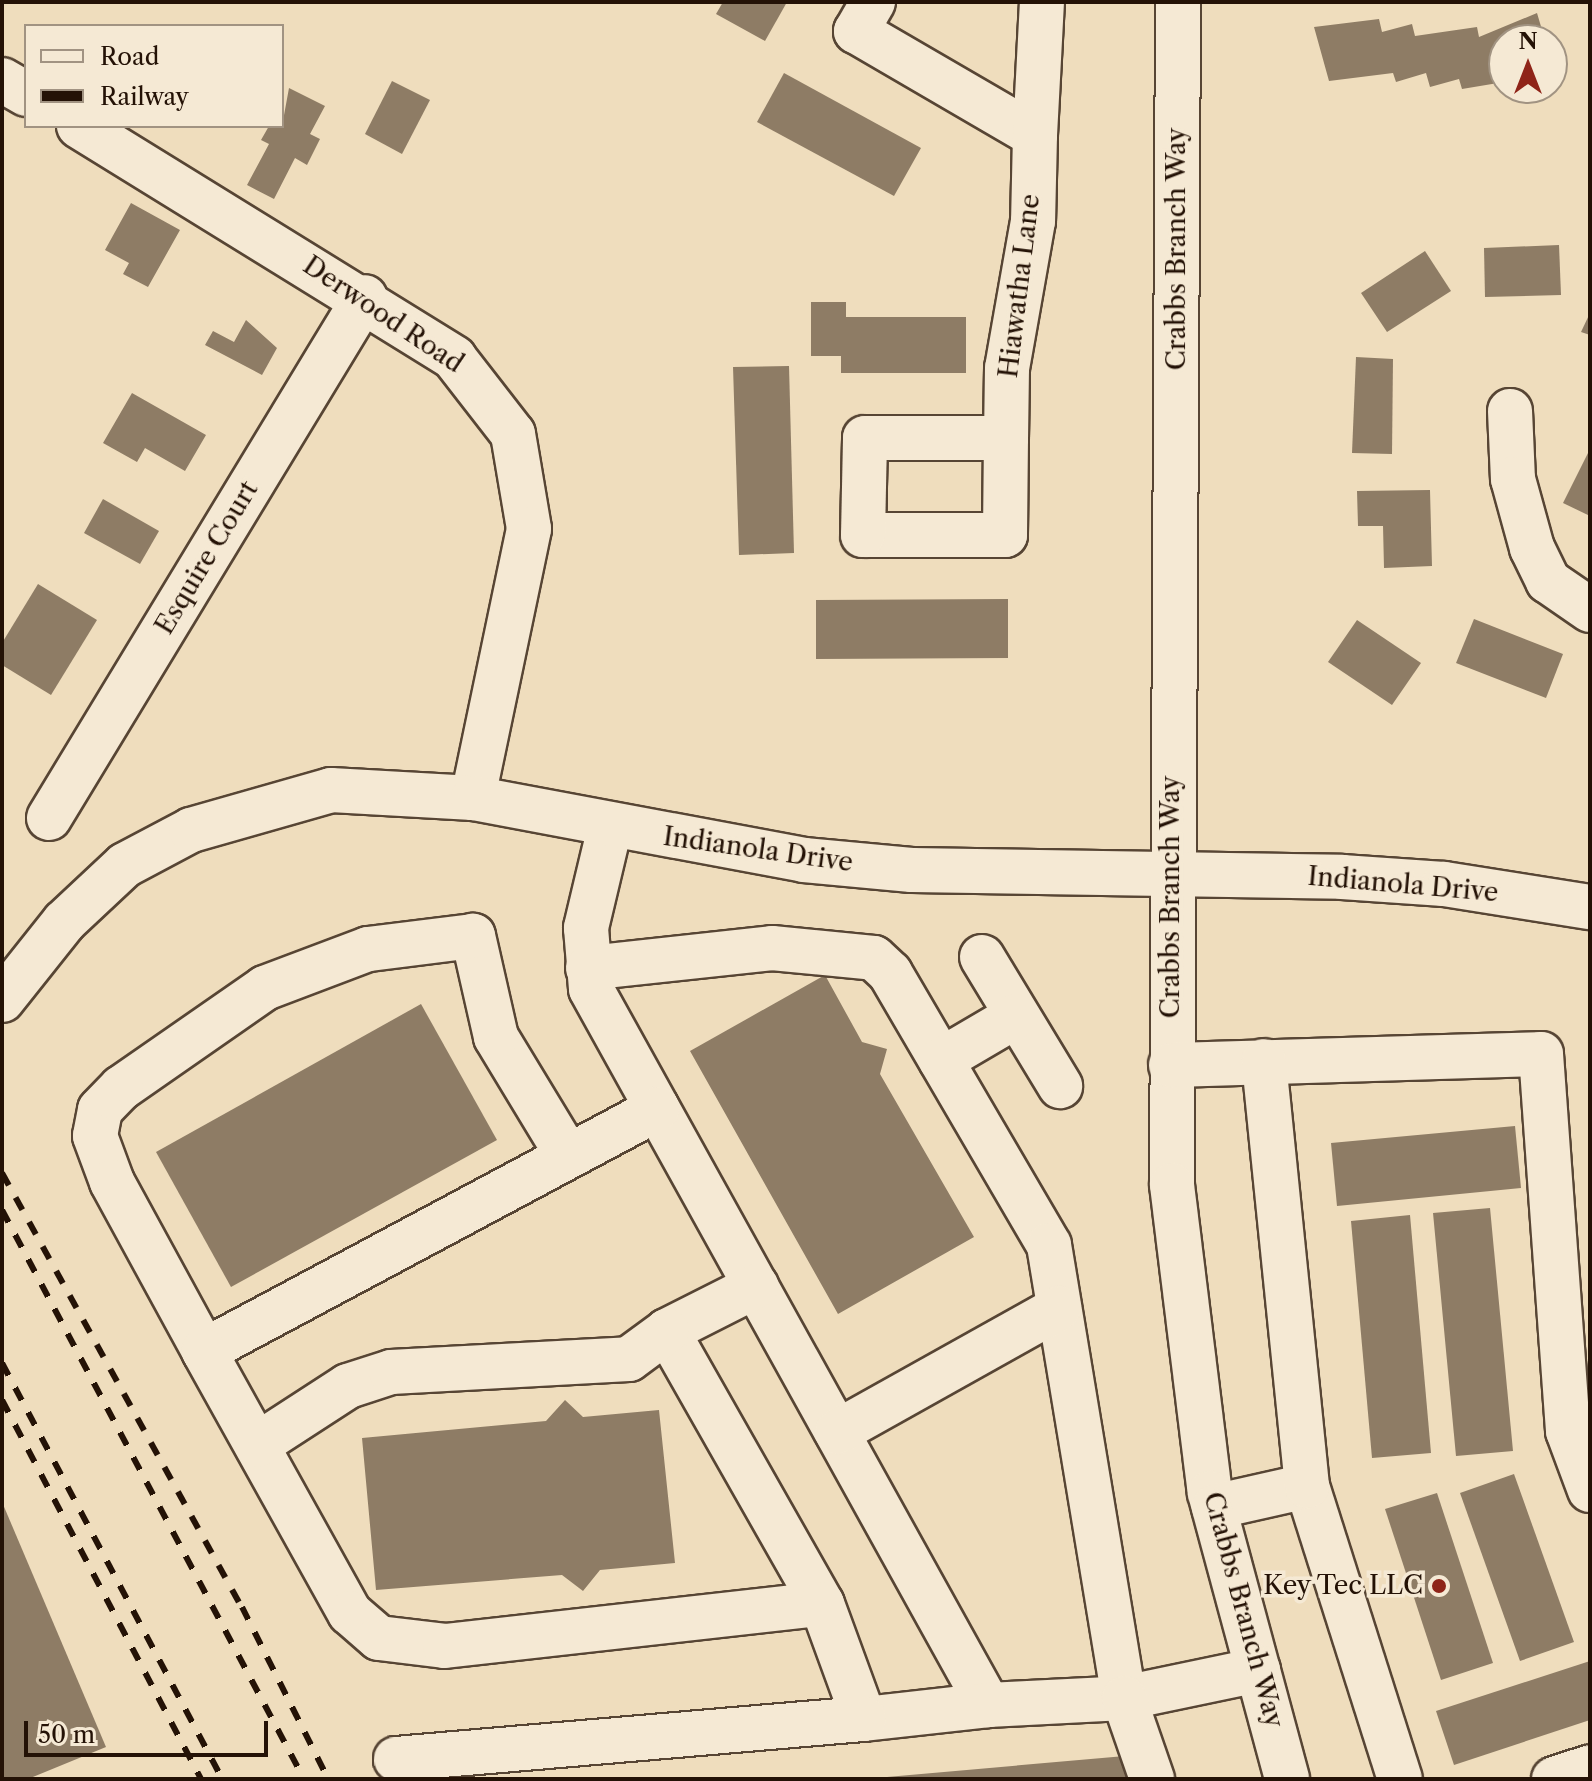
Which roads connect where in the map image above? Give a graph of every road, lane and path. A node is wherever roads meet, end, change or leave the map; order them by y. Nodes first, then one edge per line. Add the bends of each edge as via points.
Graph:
1 (873, 2) edge
2 (1042, 2) edge
3 (1178, 2) edge
4 (2, 80) edge
5 (24, 93) edge
6 (82, 128) edge
7 (1035, 135) junction
8 (365, 297) junction
9 (1510, 411) dead end
10 (1006, 438) dead end
11 (1590, 610) edge
12 (473, 798) junction
13 (49, 818) dead end
14 (610, 827) junction
15 (1169, 873) junction
16 (1590, 907) edge
17 (982, 957) dead end
18 (588, 968) junction
19 (8, 991) edge
20 (1016, 1016) junction
21 (941, 1060) junction
22 (1264, 1061) junction
23 (1171, 1065) junction
24 (1060, 1086) dead end
25 (657, 1109) junction
26 (568, 1156) junction
27 (756, 1286) junction
28 (1059, 1308) junction
29 (667, 1331) junction
30 (204, 1351) junction
31 (837, 1432) junction
32 (257, 1445) junction
33 (1307, 1486) junction
34 (1590, 1490) edge
35 (1214, 1507) junction
36 (822, 1604) junction
37 (1258, 1670) junction
38 (1124, 1698) junction
39 (988, 1705) junction
40 (864, 1719) junction
41 (396, 1759) dead end
42 (1590, 1767) edge
43 (1152, 1779) edge
44 (1287, 1779) edge
45 (1400, 1779) edge
46 (1554, 1779) edge

1 - 7 street via 856,31
2 - 7 street, Hiawatha Lane
3 - 15 street, Crabbs Branch Way
4 - 5 street
6 - 8 street, Derwood Road
7 - 10 street, Hiawatha Lane via 1033,221 1007,368
8 - 12 street, Derwood Road via 464,368 513,434 522,463 529,529
8 - 13 street, Esquire Court
9 - 11 street via 1513,479 1532,548 1548,581
12 - 14 street, Indianola Drive
12 - 19 street, Indianola Drive via 331,790 191,830 125,865
14 - 15 street, Indianola Drive via 912,870
14 - 18 street via 586,928
15 - 16 street, Indianola Drive via 1444,884
15 - 23 street, Crabbs Branch Way
17 - 20 street
18 - 21 street via 772,948 874,958
18 - 25 street via 591,989
20 - 21 street
20 - 24 street
21 - 28 street via 1049,1245
22 - 23 street
22 - 33 street
22 - 34 street via 1541,1054 1568,1431
23 - 35 street, Crabbs Branch Way via 1172,1185
25 - 26 street
25 - 27 street
26 - 30 street
26 - 30 street via 496,1037 473,936 368,949 265,988 121,1088 100,1110 95,1136 112,1182
27 - 29 street
27 - 31 street
28 - 31 street
28 - 38 street
29 - 32 street via 629,1359 391,1372 348,1386
29 - 36 street
30 - 32 street
31 - 39 street
32 - 36 street via 350,1613 379,1638 407,1646
33 - 35 street
33 - 45 street
35 - 37 street, Crabbs Branch Way
36 - 40 street
37 - 38 street
37 - 44 street, Crabbs Branch Way
38 - 39 street
38 - 43 street
39 - 40 street
40 - 41 street
42 - 46 street

